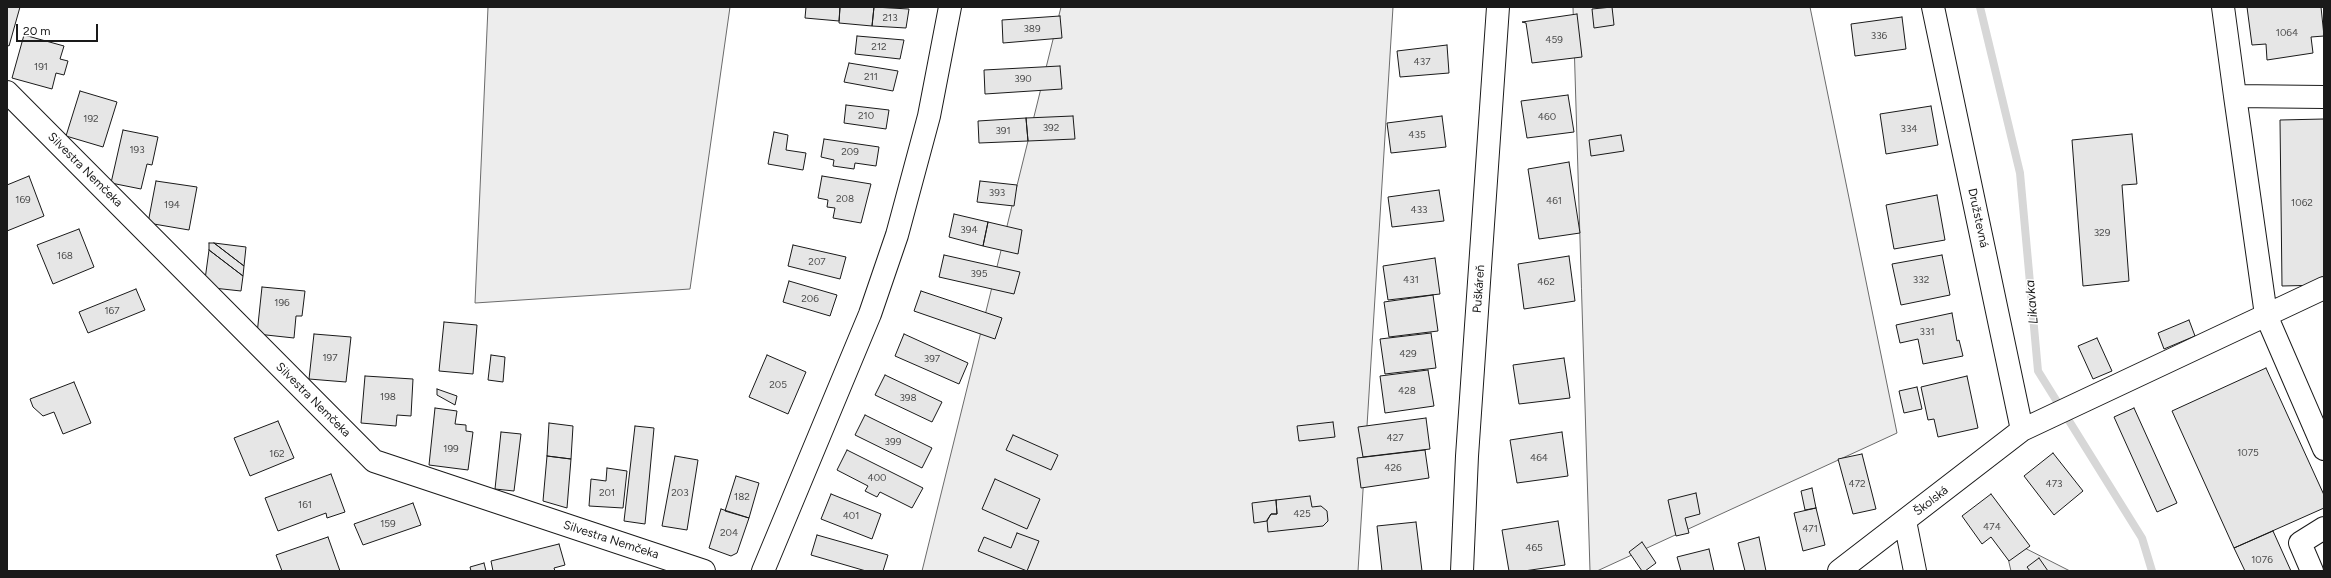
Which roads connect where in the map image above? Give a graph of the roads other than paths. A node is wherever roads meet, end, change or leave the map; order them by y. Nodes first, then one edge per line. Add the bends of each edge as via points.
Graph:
1 (950, 7) edge
2 (1498, 7) edge
3 (1933, 7) edge
4 (2223, 7) edge
5 (7, 92) edge
6 (2235, 96) junction
7 (2324, 97) edge
8 (2324, 288) edge
9 (2266, 315) junction
10 (2022, 430) junction
11 (2324, 449) edge
12 (1905, 521) junction
13 (2324, 528) edge
14 (704, 571) edge
15 (763, 571) edge
16 (1462, 571) edge
17 (1839, 571) edge
18 (1915, 571) edge
19 (2312, 571) edge

1 - 15 street via 930,116 897,235 867,321
2 - 16 street, Puškáreň
3 - 10 street, Družstevná
4 - 6 street
5 - 14 street, Silvestra Nemčeka via 374,461
6 - 7 street
6 - 9 street
8 - 9 street, Školská
9 - 10 street, Školská
9 - 11 street
10 - 12 street, Školská
12 - 17 street, Školská
12 - 18 street
13 - 19 street via 2300,543

